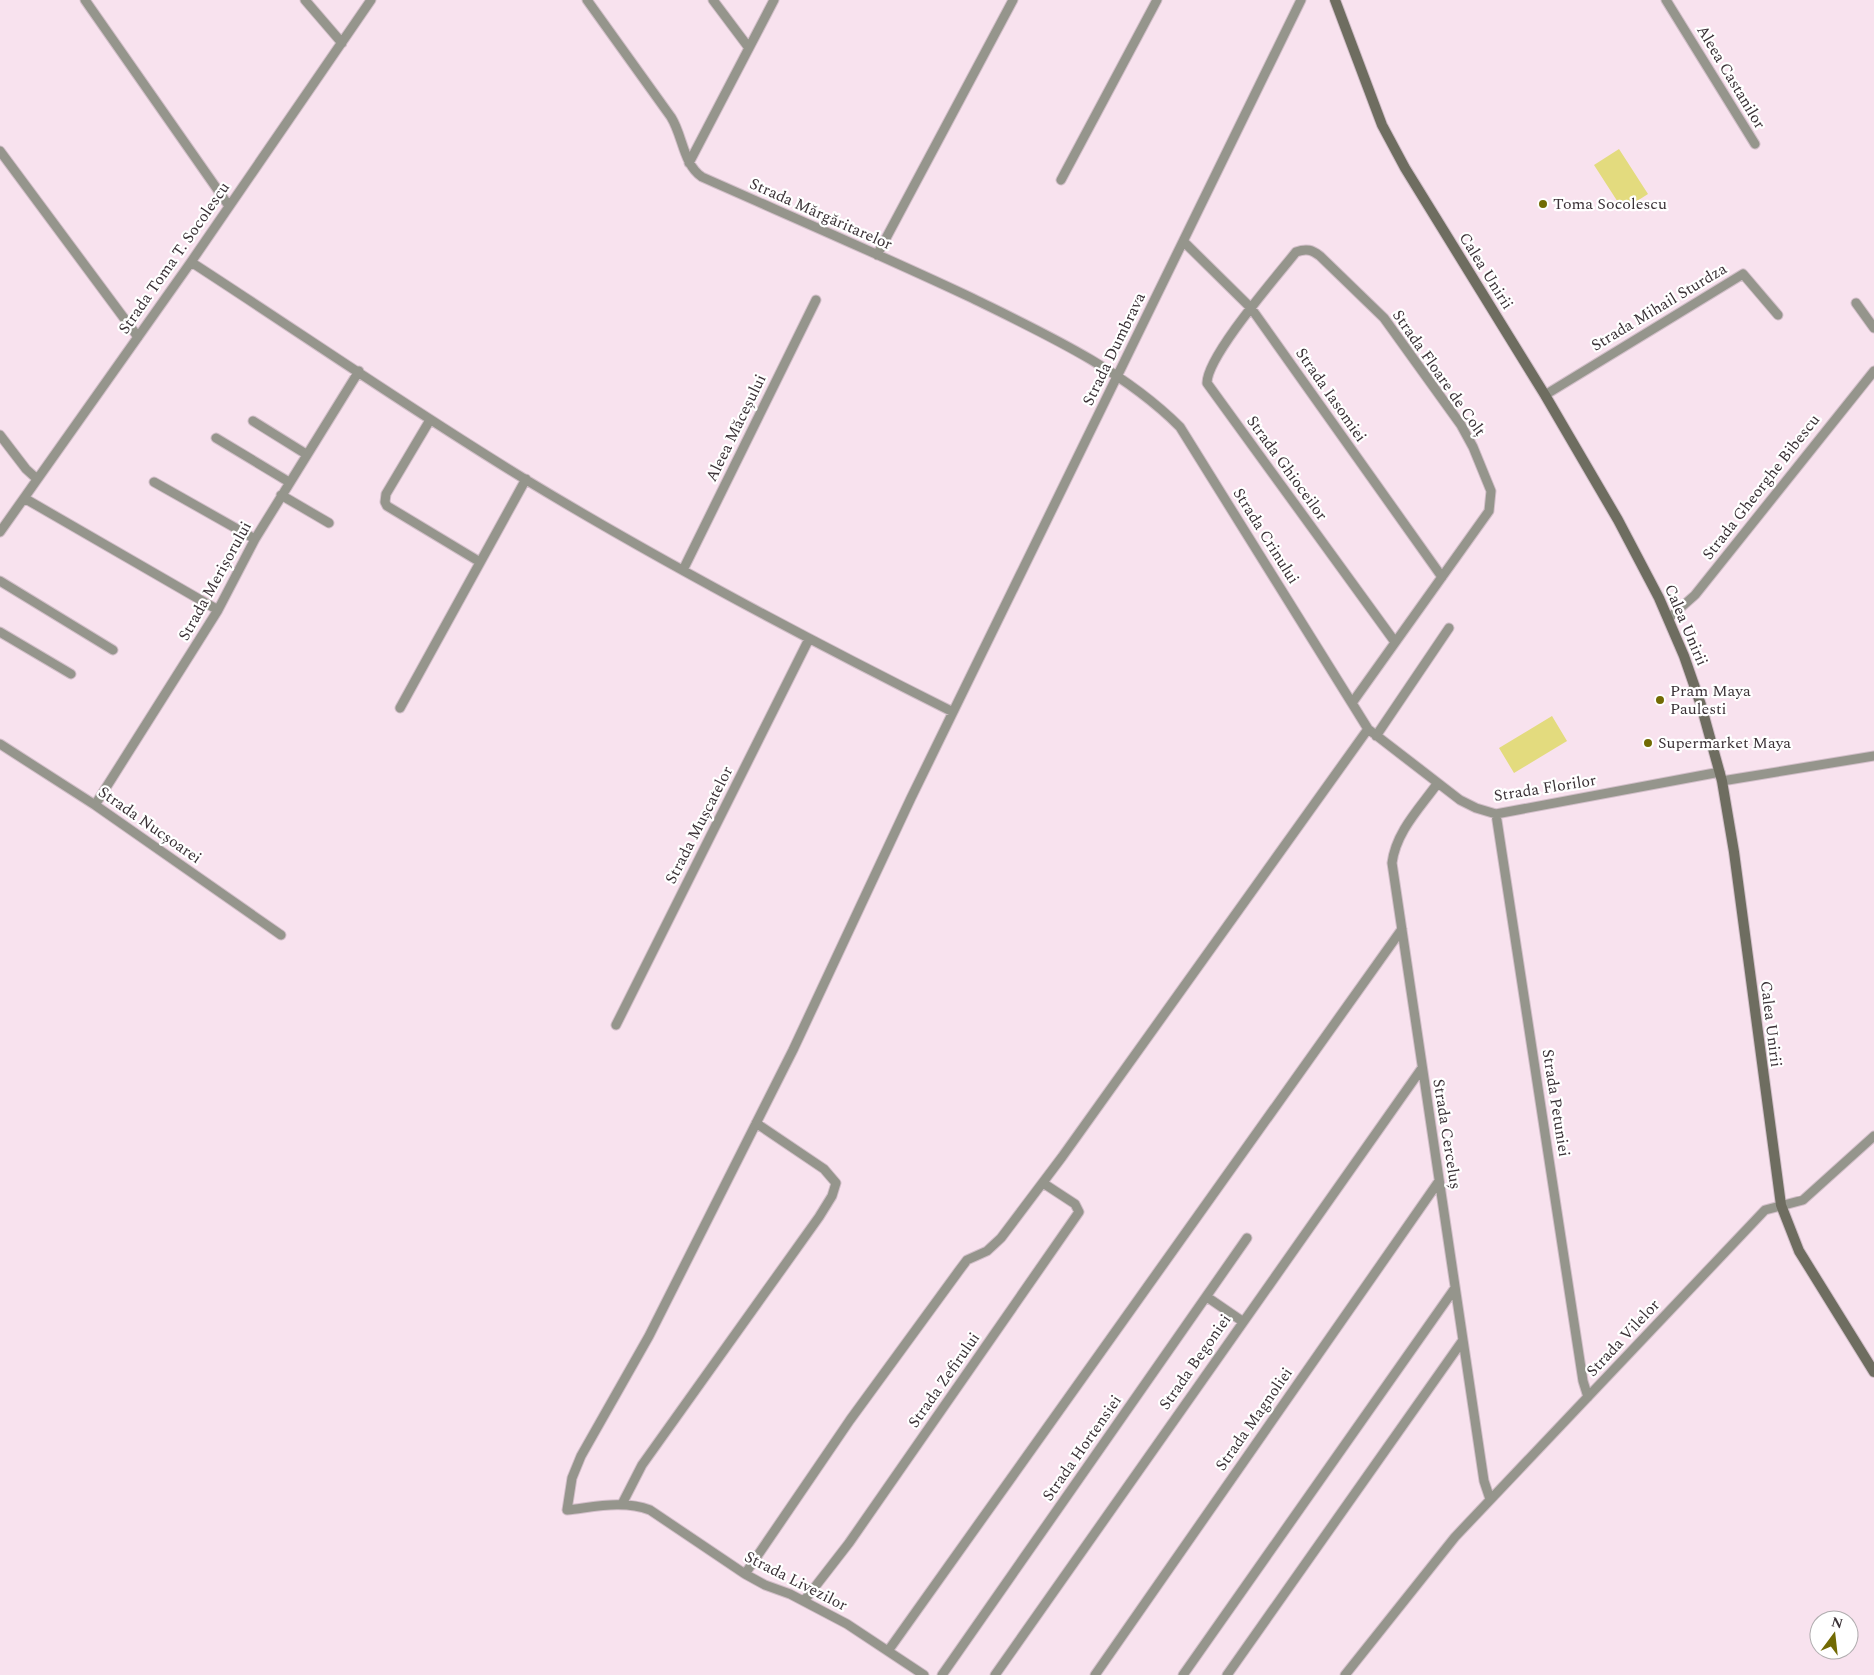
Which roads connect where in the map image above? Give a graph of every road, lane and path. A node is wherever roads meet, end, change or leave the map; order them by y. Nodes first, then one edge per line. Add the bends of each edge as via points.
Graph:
1 (84, 0) edge
2 (305, 0) edge
3 (371, 0) edge
4 (587, 0) edge
5 (712, 0) edge
6 (774, 0) edge
7 (1013, 0) edge
8 (1157, 0) edge
9 (1301, 0) edge
10 (1335, 0) edge
11 (1666, 0) edge
12 (342, 43) junction
13 (749, 48) junction
14 (1755, 144) dead end
15 (0, 151) edge
16 (689, 163) junction
17 (1062, 180) dead end
18 (229, 206) junction
19 (1184, 242) junction
20 (877, 255) junction
21 (191, 262) junction
22 (816, 300) dead end
23 (1856, 303) dead end
24 (1251, 308) junction
25 (1778, 315) dead end
26 (1874, 328) edge
27 (138, 337) junction
28 (359, 371) junction
29 (1874, 371) edge
30 (1118, 376) junction
31 (1545, 395) junction
32 (430, 420) junction
33 (253, 421) dead end
34 (0, 435) edge
35 (216, 438) dead end
36 (306, 454) junction
37 (37, 479) junction
38 (526, 479) junction
39 (154, 482) dead end
40 (289, 482) junction
41 (282, 495) junction
42 (24, 498) junction
43 (329, 523) dead end
44 (0, 532) edge
45 (255, 539) junction
46 (480, 562) junction
47 (683, 570) junction
48 (1442, 577) junction
49 (0, 581) edge
50 (218, 610) junction
51 (1669, 618) junction
52 (1448, 628) dead end
53 (0, 632) edge
54 (809, 639) junction
55 (1395, 642) junction
56 (113, 650) dead end
57 (70, 674) dead end
58 (1352, 703) junction
59 (400, 708) dead end
60 (953, 712) junction
61 (1368, 729) junction
62 (1376, 736) junction
63 (0, 744) edge
64 (1874, 756) edge
65 (1721, 777) junction
66 (1437, 784) junction
67 (95, 805) junction
68 (1496, 814) junction
69 (1402, 929) junction
70 (280, 935) dead end
71 (616, 1025) dead end
72 (1422, 1068) junction
73 (756, 1123) junction
74 (1874, 1136) edge
75 (1439, 1181) junction
76 (1043, 1183) junction
77 (1782, 1205) junction
78 (1247, 1238) dead end
79 (1455, 1288) junction
80 (1208, 1297) junction
81 (1242, 1321) junction
82 (1463, 1340) junction
83 (1874, 1372) edge
84 (1588, 1397) junction
85 (1490, 1499) junction
86 (622, 1504) junction
87 (567, 1510) joint
88 (744, 1574) junction
89 (804, 1601) junction
90 (888, 1651) junction
91 (924, 1675) edge
92 (942, 1675) edge
93 (995, 1675) edge
94 (1095, 1675) edge
95 (1183, 1675) edge
96 (1227, 1675) edge
97 (1345, 1675) edge

1 - 18 street
2 - 12 street
3 - 12 street, Strada Toma T. Socolescu
4 - 16 street via 671,117 679,130
5 - 13 street
6 - 13 street
7 - 20 street
8 - 17 street
9 - 19 street, Strada Dumbrava
10 - 31 main road, Calea Unirii via 1382,125
11 - 14 street, Aleea Castanilor
12 - 18 street, Strada Toma T. Socolescu
13 - 16 street
15 - 27 street
16 - 20 street, Strada Mărgăritarelor via 693,171 702,177
18 - 21 street, Strada Toma T. Socolescu
19 - 24 street, Strada Iasomiei
19 - 30 street, Strada Dumbrava
20 - 30 street, Strada Mărgăritarelor via 1015,319
21 - 27 street, Strada Toma T. Socolescu
21 - 28 street
22 - 47 street, Aleea Măceșului
23 - 26 street
24 - 48 street, Strada Iasomiei
24 - 48 street, Strada Floare de Colț via 1296,252 1313,250 1384,318 1461,425 1488,482 1491,501 1488,512
24 - 55 street, Strada Ghioceilor via 1209,369 1207,383
25 - 31 street, Strada Mihail Sturdza via 1743,274
27 - 37 street, Strada Toma T. Socolescu
28 - 32 street
28 - 36 street, Strada Merișorului
29 - 51 street, Strada Gheorghe Bibescu via 1695,595
30 - 58 street, Strada Crinului via 1159,406 1180,427
30 - 60 street, Strada Dumbrava
31 - 51 main road, Calea Unirii via 1618,520
32 - 38 street
32 - 46 street via 386,494 385,502
33 - 36 street
34 - 37 street
35 - 40 street
36 - 40 street, Strada Merișorului
37 - 42 street, Strada Toma T. Socolescu
38 - 46 street
38 - 47 street
39 - 45 street
40 - 41 street, Strada Merișorului
41 - 43 street
41 - 45 street, Strada Merișorului
42 - 44 street, Strada Toma T. Socolescu
42 - 50 street
45 - 50 street, Strada Merișorului
46 - 59 street
47 - 54 street
48 - 55 street, Strada Floare de Colț
49 - 56 street
50 - 67 street, Strada Merișorului
51 - 65 main road, Calea Unirii via 1701,704
52 - 62 street
53 - 57 street
54 - 60 street
54 - 71 street, Strada Mușcatelor
55 - 58 street, Strada Floare de Colț
58 - 61 street, Strada Crinului
60 - 73 street, Strada Dumbrava
61 - 62 street, Strada Florilor
61 - 76 street
62 - 66 street, Strada Florilor
63 - 67 street, Strada Nucșoarei
64 - 65 street, Strada Florilor
65 - 68 street, Strada Florilor
65 - 77 main road, Calea Unirii
66 - 68 street, Strada Florilor via 1460,800
66 - 69 street, Strada Cerceluș via 1394,846 1392,863
67 - 70 street, Strada Nucșoarei
68 - 84 street, Strada Petuniei
69 - 72 street, Strada Cerceluș
69 - 90 street
72 - 75 street, Strada Cerceluș
72 - 81 street, Strada Begoniei
73 - 86 street via 824,1169 836,1183 835,1190 642,1466
73 - 87 street, Strada Dumbrava via 649,1336 581,1456 572,1478
74 - 77 street, Strada Vilelor via 1803,1200
75 - 79 street, Strada Cerceluș
75 - 94 street, Strada Magnoliei
76 - 88 street via 1001,1238 967,1260 850,1420
76 - 89 street, Strada Zefirului via 1075,1204 1079,1212 854,1535
77 - 83 main road, Calea Unirii via 1799,1251
77 - 84 street, Strada Vilelor via 1765,1210
78 - 80 street, Strada Hortensiei
79 - 82 street, Strada Cerceluș
79 - 95 street
80 - 81 street
80 - 92 street, Strada Hortensiei
81 - 93 street, Strada Begoniei
82 - 85 street, Strada Cerceluș via 1485,1487
82 - 96 street
84 - 85 street, Strada Vilelor
85 - 97 street, Strada Vilelor via 1455,1537
86 - 87 street, Strada Livezilor
86 - 88 street, Strada Livezilor via 635,1504 650,1510
88 - 89 street, Strada Livezilor
89 - 90 street, Strada Livezilor
90 - 91 street, Strada Livezilor

